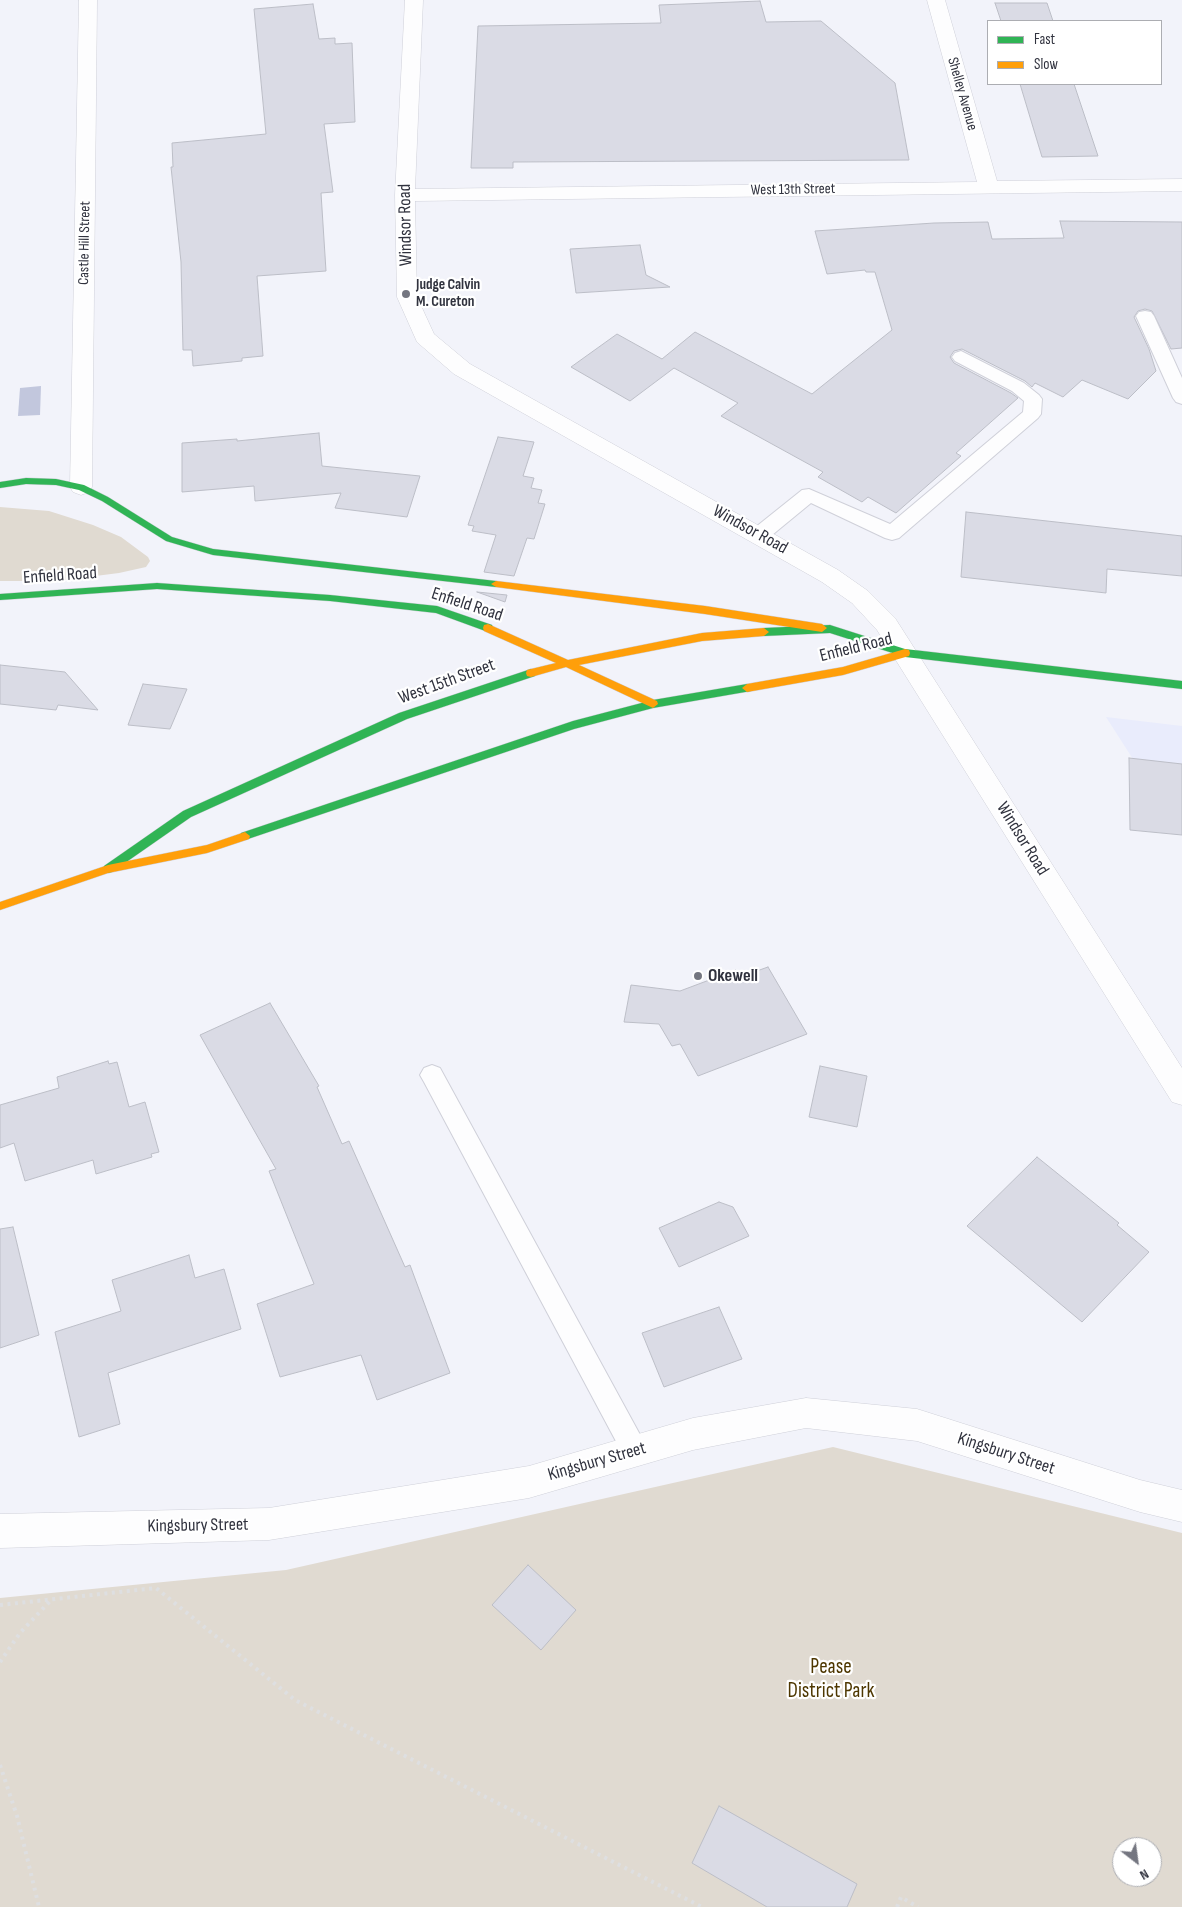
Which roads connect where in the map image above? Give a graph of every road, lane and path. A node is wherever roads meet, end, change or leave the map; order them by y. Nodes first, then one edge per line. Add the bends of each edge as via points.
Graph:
1 (88, 0) edge
2 (414, 0) edge
3 (936, 0) edge
4 (1182, 185) edge
5 (989, 188) junction
6 (405, 195) junction
7 (1145, 316) dead end
8 (961, 357) dead end
9 (1182, 398) edge
10 (0, 485) edge
11 (81, 487) junction
12 (759, 535) junction
13 (0, 597) edge
14 (830, 629) junction
15 (905, 653) junction
16 (569, 663) junction
17 (1182, 685) edge
18 (653, 704) junction
19 (108, 869) junction
20 (0, 906) edge
21 (432, 1075) dead end
22 (1182, 1093) edge
23 (635, 1451) junction
24 (1182, 1506) edge
25 (0, 1531) edge
26 (52, 1599) junction
27 (0, 1605) edge
28 (0, 1662) edge
29 (0, 1765) edge
30 (39, 1907) edge
31 (702, 1907) edge
32 (897, 1907) edge
33 (918, 1907) edge

1 - 11 street, Castle Hill Street
2 - 6 street, Windsor Road
3 - 5 street, Shelley Avenue
4 - 5 street, West 13th Street
5 - 6 street, West 13th Street
6 - 12 street, Windsor Road via 408,297 425,336 462,369
7 - 9 lane
8 - 12 lane via 1018,387 1033,399 1032,414 892,533 809,495
10 - 11 main road, Enfield Road via 26,480
11 - 14 main road, Enfield Road via 169,539 213,552 449,578
12 - 15 street, Windsor Road via 860,597 886,624
13 - 16 main road, Enfield Road via 157,586 408,606 437,610 474,622
14 - 15 main road, Enfield Road
14 - 16 main road, West 15th Street via 702,637
15 - 17 main road, Enfield Road
15 - 18 main road, Enfield Road via 844,671
15 - 22 street, Windsor Road
16 - 18 main road, Enfield Road
16 - 19 main road, West 15th Street via 465,693 343,742 186,814
18 - 19 main road, West 15th Street via 527,739 207,848
19 - 20 main road, West 15th Street
21 - 23 lane
23 - 24 street, Kingsbury Street via 693,1434 815,1414 917,1425 1140,1496
23 - 25 street, Kingsbury Street via 530,1482 269,1524
26 - 27 path
26 - 28 path via 20,1633
26 - 31 path via 156,1588 294,1700
29 - 30 path via 17,1816
32 - 33 path via 901,1897

